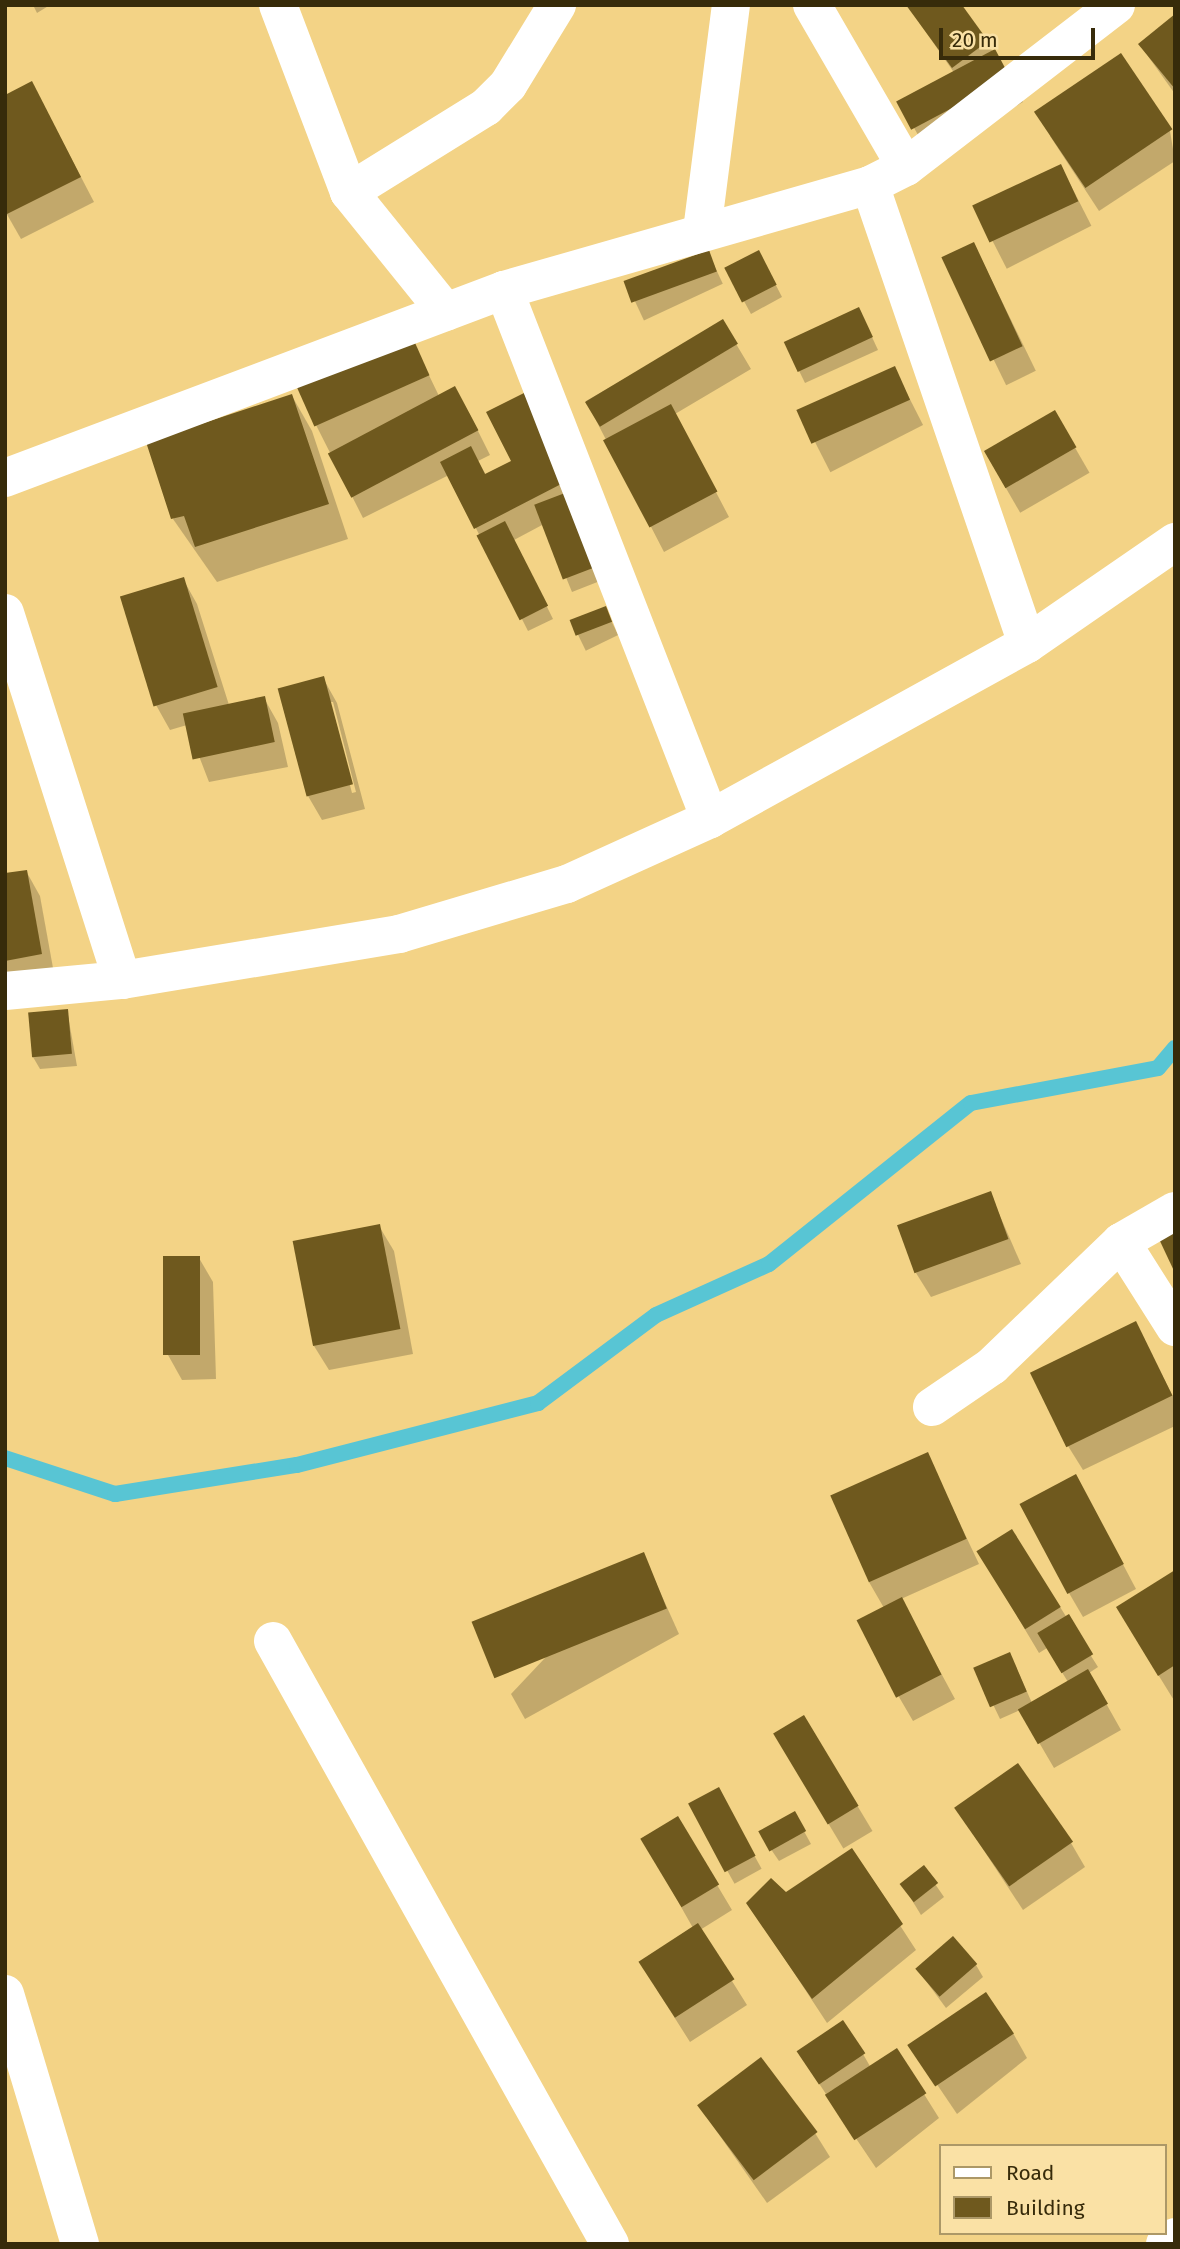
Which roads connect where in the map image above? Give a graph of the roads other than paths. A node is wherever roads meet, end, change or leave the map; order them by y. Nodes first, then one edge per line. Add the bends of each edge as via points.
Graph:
1 (278, 5) edge
2 (557, 5) edge
3 (731, 5) edge
4 (812, 5) edge
5 (1116, 5) edge
6 (906, 167) junction
7 (870, 185) junction
8 (349, 192) junction
9 (702, 232) junction
10 (503, 290) junction
11 (446, 312) junction
12 (5, 478) edge
13 (1175, 542) edge
14 (5, 613) edge
15 (1027, 644) junction
16 (710, 818) junction
17 (122, 980) junction
18 (5, 991) edge
19 (1175, 1211) edge
20 (1121, 1242) junction
21 (1175, 1326) edge
22 (932, 1407) dead end
23 (273, 1640) dead end
24 (5, 1994) edge
25 (1175, 2237) edge
26 (80, 2244) edge
27 (610, 2244) edge
28 (1165, 2244) edge

1 - 8 street
2 - 8 street via 509,85 486,107
3 - 9 street
4 - 6 street
5 - 6 street
6 - 7 street
7 - 9 street
7 - 15 street
8 - 11 street
9 - 10 street
10 - 11 street
10 - 16 street
11 - 12 street
13 - 15 street
14 - 17 street
15 - 16 street
16 - 17 street via 567,884 399,934
17 - 18 street
19 - 20 street
20 - 21 street
20 - 22 street via 992,1366
23 - 27 street
24 - 26 street
25 - 28 street

